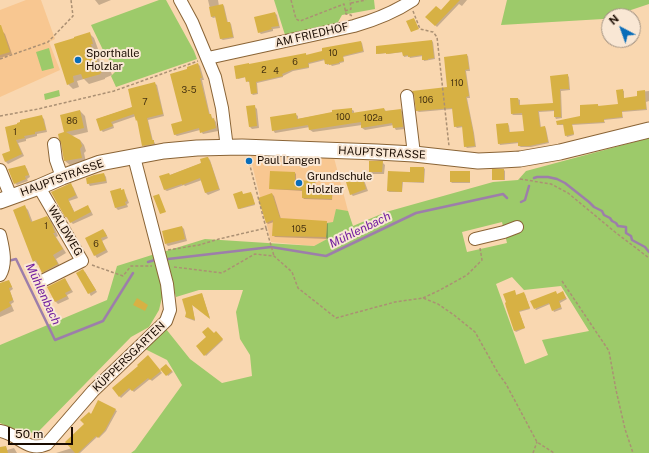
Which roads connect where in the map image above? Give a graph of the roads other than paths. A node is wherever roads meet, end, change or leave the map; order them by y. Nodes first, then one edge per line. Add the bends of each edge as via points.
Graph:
1 (180, 0) edge
2 (411, 1) edge
3 (208, 58) junction
4 (407, 96) dead end
5 (649, 130) edge
6 (54, 144) dead end
7 (227, 148) junction
8 (414, 154) junction
9 (134, 157) junction
10 (0, 170) edge
11 (62, 177) junction
12 (39, 187) junction
13 (5, 199) edge
14 (517, 227) dead end
15 (0, 235) edge
16 (477, 239) road end
17 (2, 272) edge
18 (42, 281) dead end
19 (0, 431) edge

1 - 3 street
2 - 3 street, AM FRIEDHOF via 372,21
3 - 7 street via 222,108
4 - 8 street
5 - 8 main road, HAUPTSTRASSE via 520,159 478,161
6 - 11 street
7 - 8 main road, HAUPTSTRASSE
7 - 9 main road, HAUPTSTRASSE via 164,151
9 - 11 main road, HAUPTSTRASSE via 100,163
9 - 19 street, KÜPPERSGARTEN via 167,284 170,310 166,321 93,391 47,444 39,449 30,449 10,434
10 - 13 street
11 - 12 main road, HAUPTSTRASSE
12 - 13 main road, HAUPTSTRASSE
12 - 18 street, WALDWEG via 82,260
14 - 16 street
15 - 17 street via 4,255

